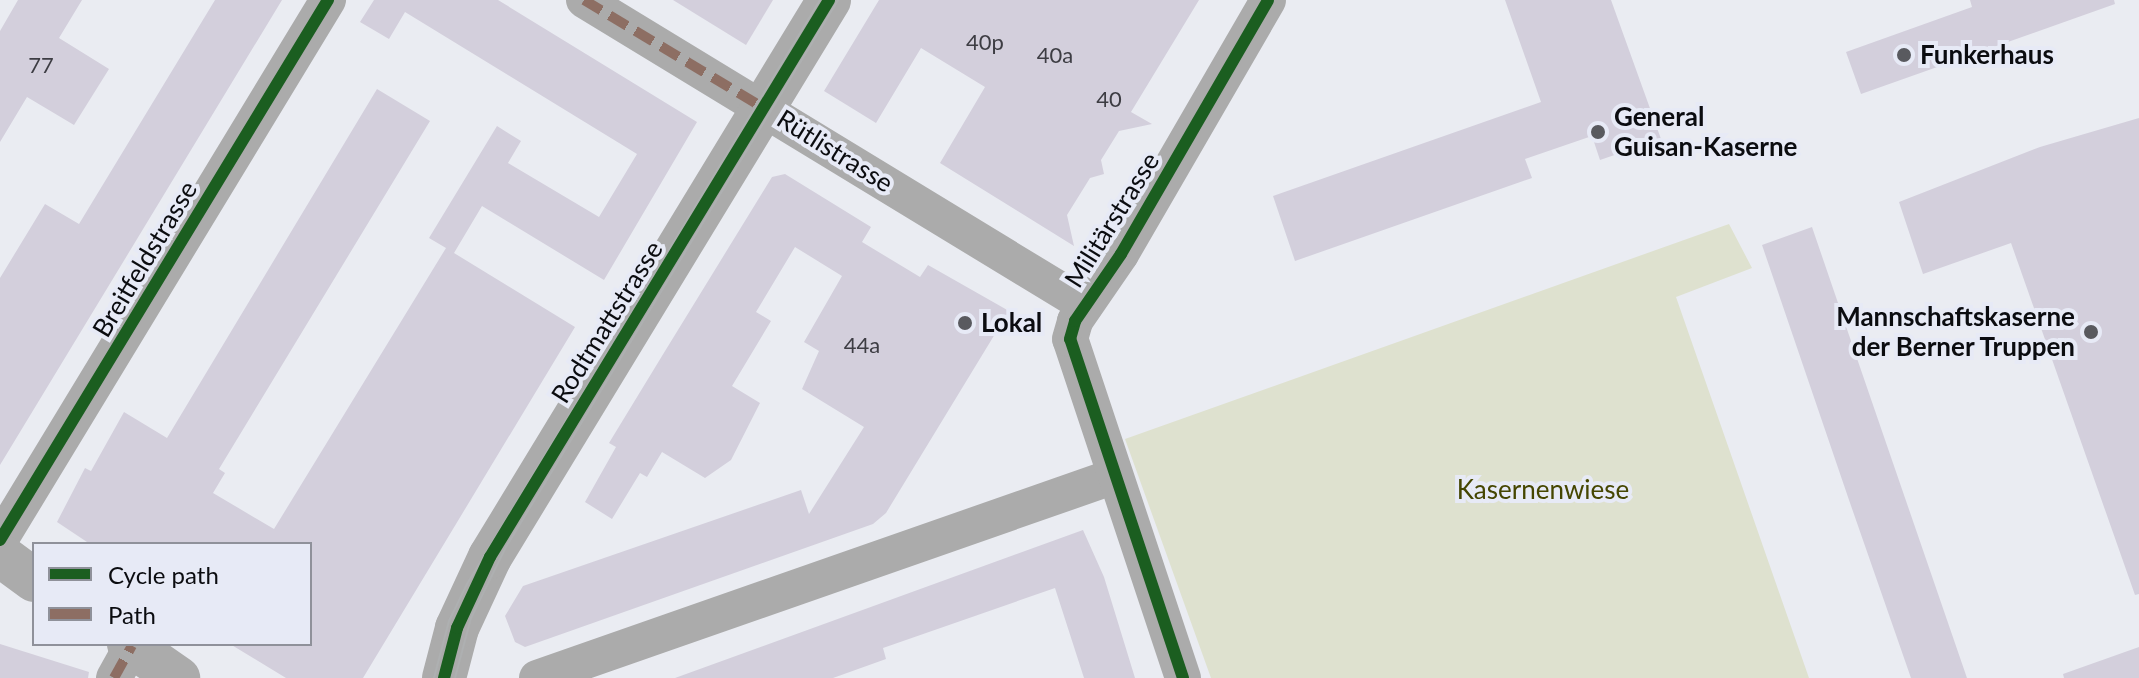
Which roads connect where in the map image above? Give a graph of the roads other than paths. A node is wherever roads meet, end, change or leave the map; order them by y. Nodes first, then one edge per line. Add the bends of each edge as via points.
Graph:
1 (328, 0) edge
2 (584, 0) edge
3 (829, 0) edge
4 (1268, 0) edge
5 (764, 108) junction
6 (1085, 305) junction
7 (1112, 477) junction
8 (0, 540) edge
9 (0, 555) edge
10 (32, 579) edge
11 (125, 656) edge
12 (178, 678) edge
13 (444, 678) edge
14 (537, 678) edge
15 (1183, 678) edge

1 - 8 street, Breitfeldstrasse
2 - 5 street, Rütlistrasse
3 - 5 street, Rodtmattstrasse
4 - 6 street, Militärstrasse via 1121,254
5 - 6 street, Rütlistrasse
5 - 13 street, Rodtmattstrasse via 490,557 457,628
6 - 7 street, Militärstrasse via 1070,339 1071,358
7 - 14 street
7 - 15 street, Militärstrasse
9 - 10 street
11 - 12 street

